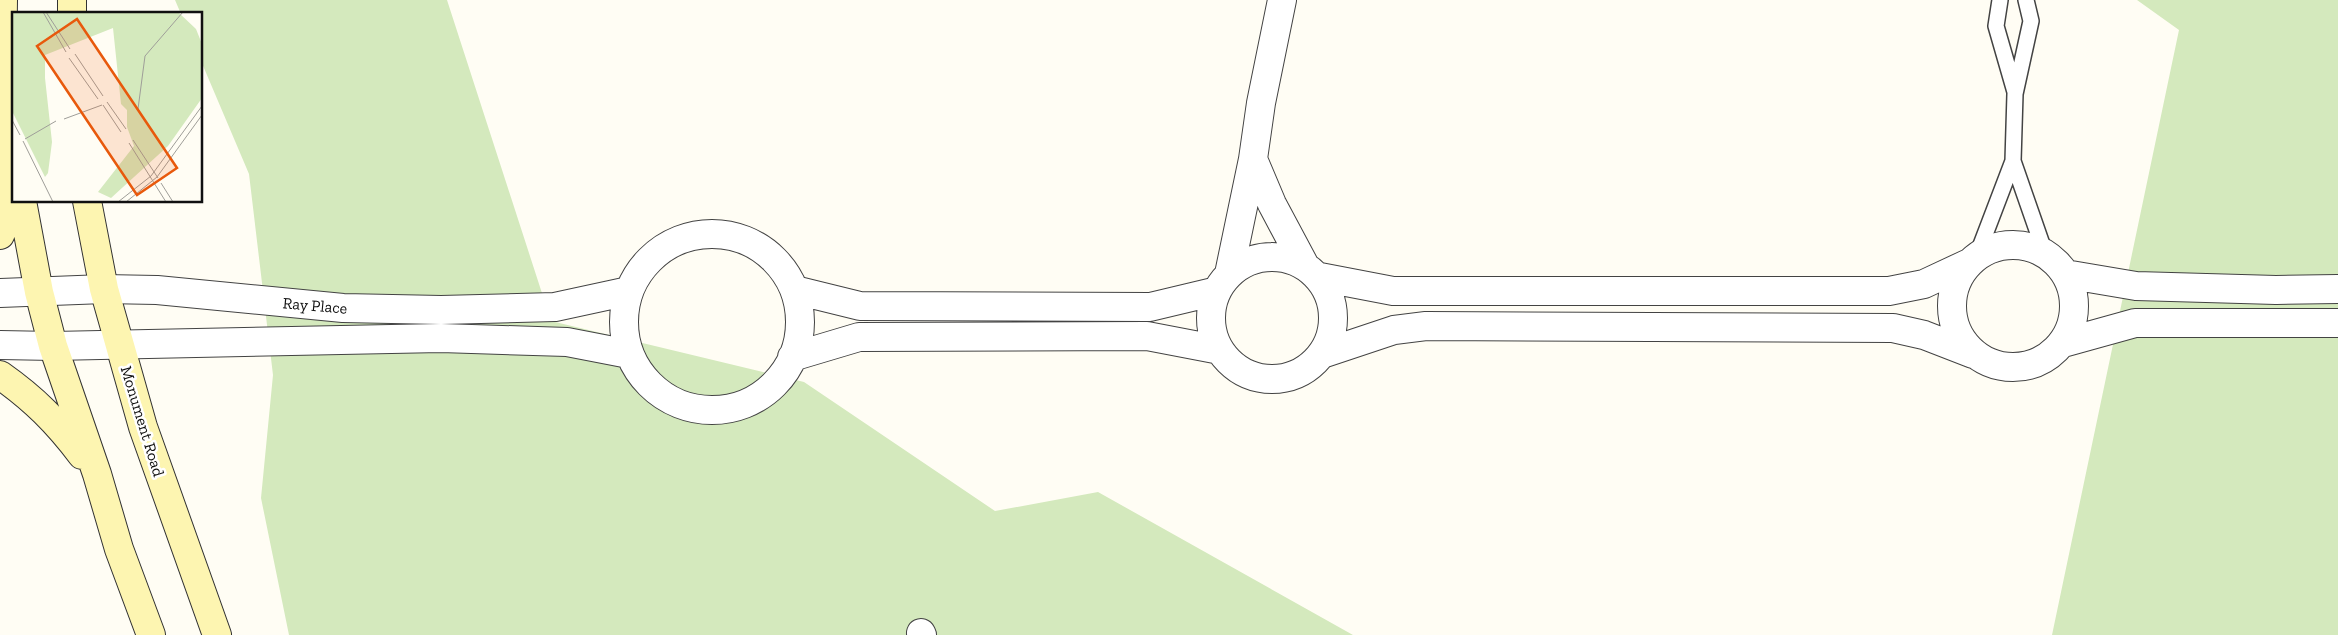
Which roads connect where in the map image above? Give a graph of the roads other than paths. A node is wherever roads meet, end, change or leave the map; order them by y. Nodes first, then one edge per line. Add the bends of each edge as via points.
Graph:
1 (3, 0) edge
2 (1282, 0) edge
3 (2000, 0) edge
4 (2026, 0) edge
5 (2015, 94) junction
6 (12, 153) edge
7 (1253, 159) junction
8 (2013, 161) junction
9 (12, 176) edge
10 (22, 202) edge
11 (87, 202) edge
12 (0, 234) edge
13 (2045, 253) junction
14 (1972, 260) junction
15 (1312, 271) junction
16 (2065, 274) junction
17 (1223, 282) junction
18 (104, 289) junction
19 (2338, 289) edge
20 (795, 290) junction
21 (629, 291) junction
22 (39, 292) junction
23 (0, 293) edge
24 (2338, 322) edge
25 (120, 343) junction
26 (2063, 343) junction
27 (0, 345) edge
28 (53, 346) junction
29 (1220, 350) junction
30 (629, 354) junction
31 (1322, 354) junction
32 (1973, 354) junction
33 (792, 357) junction
34 (0, 375) edge
35 (97, 474) junction
36 (151, 635) edge
37 (217, 635) edge

1 - 6 main road via 2,64
2 - 7 street
3 - 5 lane via 1996,26
4 - 5 lane via 2031,20
5 - 8 lane
7 - 15 street via 1272,204
7 - 17 street
8 - 13 lane
8 - 14 lane
9 - 12 main road via 9,216
10 - 22 main road
11 - 18 main road, Monument Road
13 - 14 street via 2026,246 2006,245 1986,251
13 - 16 street via 2061,266
14 - 15 street via 1924,284 1889,291 1393,290
14 - 32 street via 1957,280 1952,300 1953,320 1960,339
15 - 17 street via 1285,257 1265,256 1245,262
15 - 31 street via 1330,295 1334,315 1332,335
16 - 19 street via 2136,286
16 - 26 street via 2071,284 2075,304 2072,325
17 - 20 street via 1150,307 860,306
17 - 29 street via 1211,311 1212,331
18 - 21 street, Ray Place via 157,290 343,308 441,310 555,306
18 - 22 street, Ray Place
18 - 25 main road, Monument Road
20 - 21 street via 779,263 755,244 727,234 696,235 668,245 644,265
20 - 33 street via 801,319 797,347
21 - 30 street via 623,321
22 - 23 street, Ray Place
22 - 28 main road
24 - 26 street via 2136,323
25 - 28 street, Ray Place
25 - 30 street, Ray Place via 441,338 567,342
25 - 37 main road, Monument Road via 143,428
26 - 32 street via 2048,357 2030,366 1997,366
27 - 28 street, Ray Place
28 - 35 main road
29 - 31 street via 1233,365 1250,375 1269,379 1290,377 1308,368
29 - 33 street via 1147,336 859,337
30 - 33 street via 639,374 659,394 684,407 712,412 740,407 765,394 785,373
31 - 32 street via 1394,330 1426,326 1892,328 1924,335
34 - 35 main road via 32,398 58,424
35 - 36 main road via 119,549

